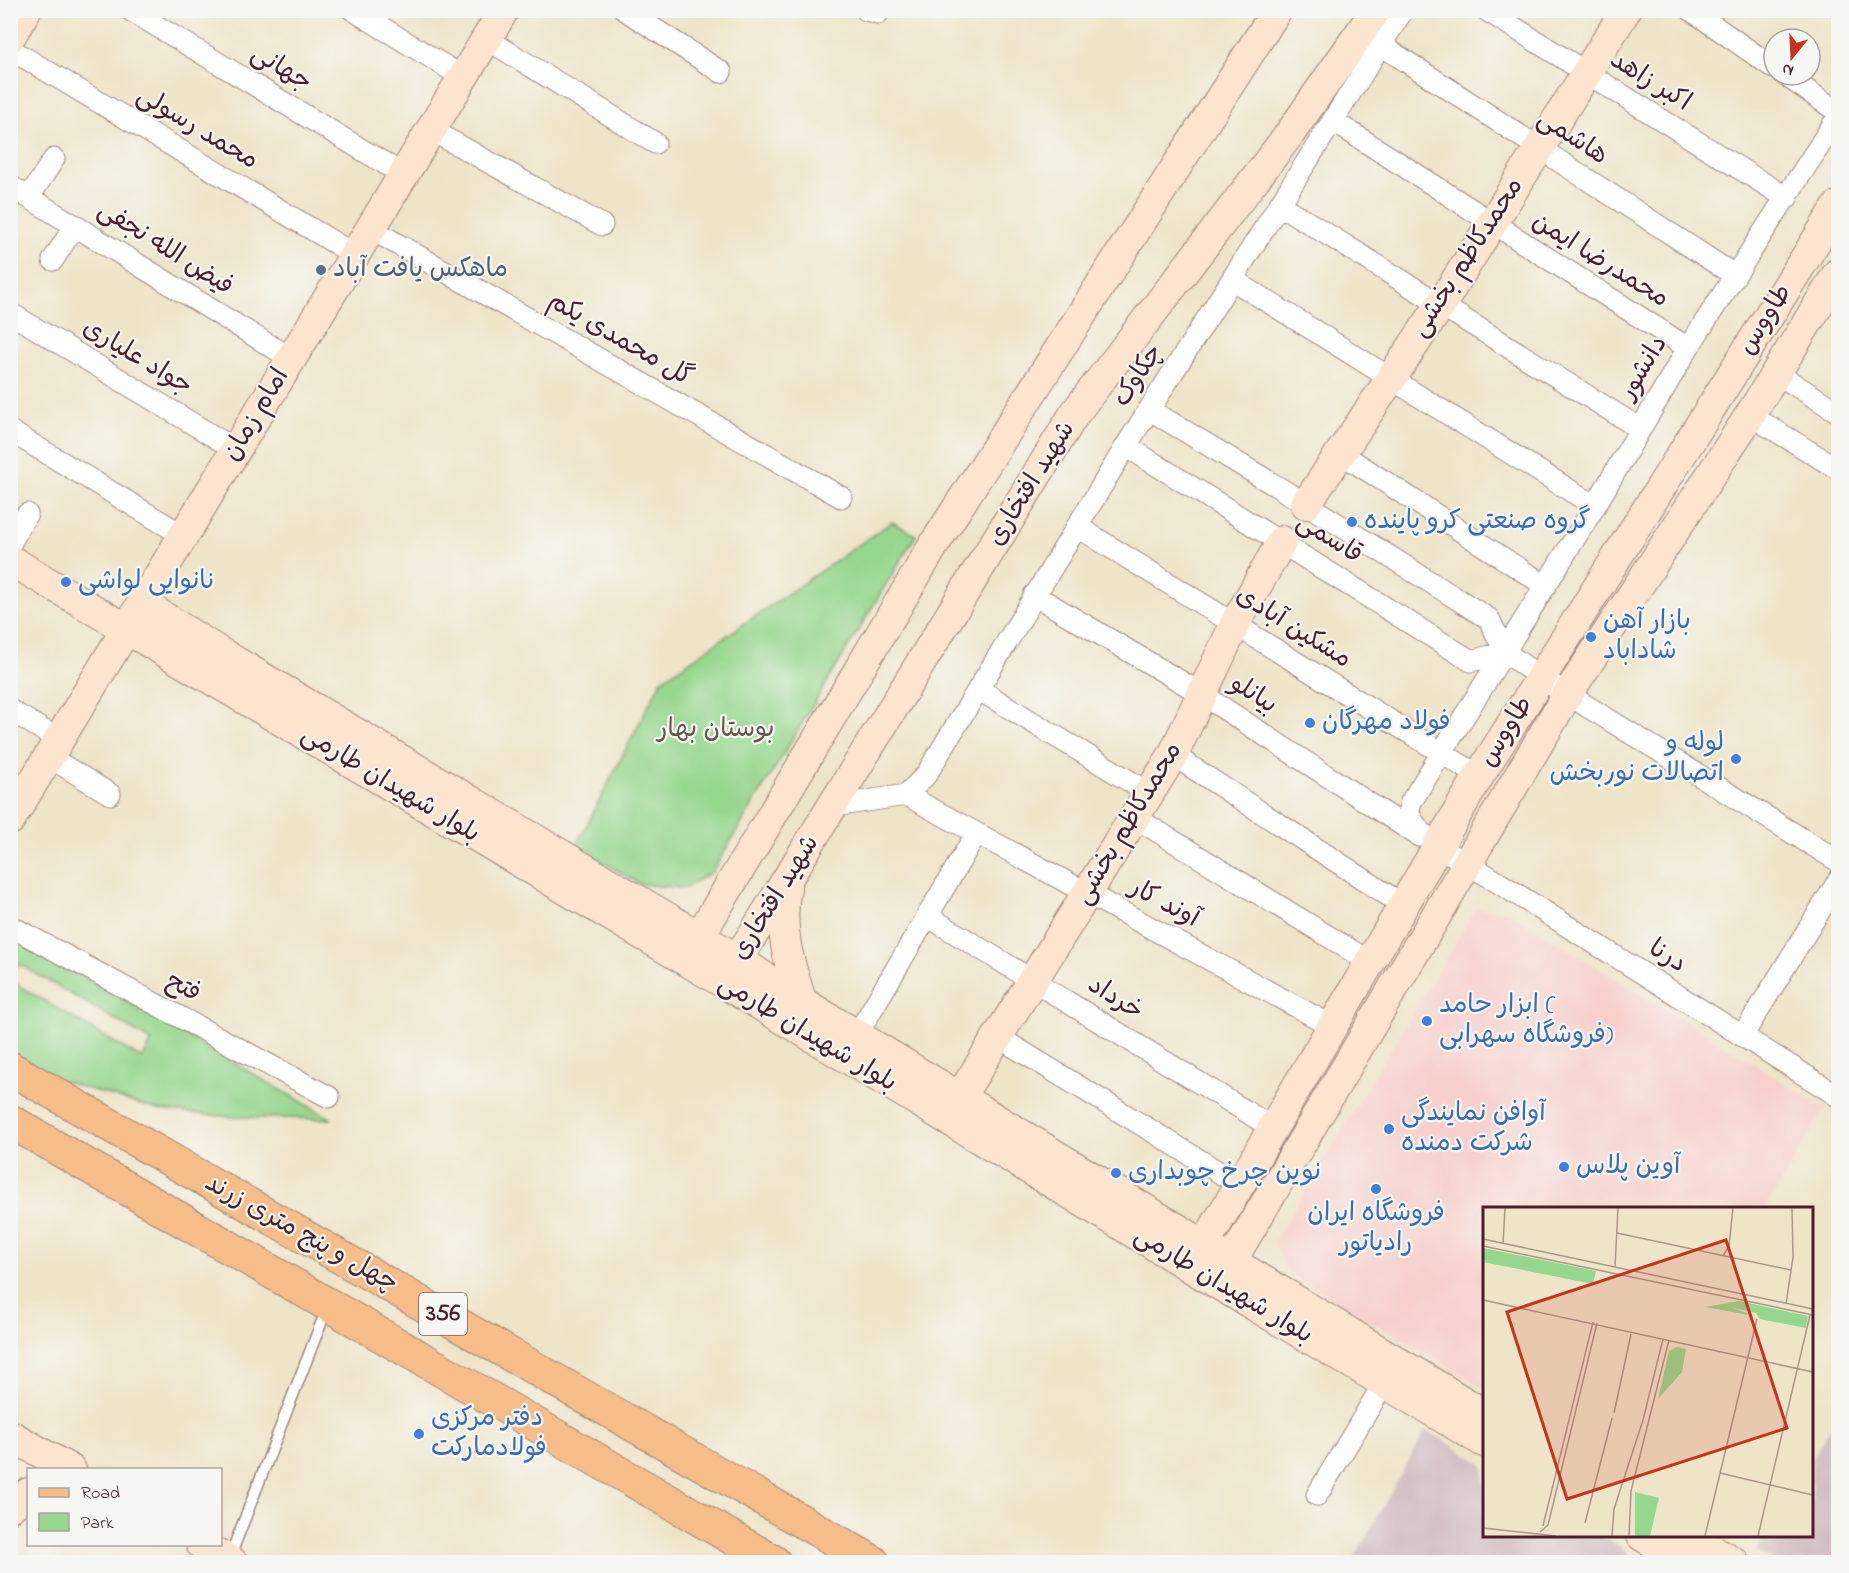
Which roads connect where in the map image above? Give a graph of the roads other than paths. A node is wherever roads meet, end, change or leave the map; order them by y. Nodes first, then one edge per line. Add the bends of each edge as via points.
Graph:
1 (27, 10) edge
2 (130, 10) edge
3 (353, 10) edge
4 (504, 10) edge
5 (625, 10) edge
6 (1277, 10) edge
7 (1376, 10) edge
8 (1403, 10) edge
9 (1486, 10) edge
10 (1626, 10) edge
11 (1691, 10) edge
12 (10, 37) edge
13 (487, 39) junction
14 (1381, 45) junction
15 (10, 49) edge
16 (1762, 60) edge
17 (721, 72) dead end
18 (1586, 74) junction
19 (464, 77) junction
20 (1803, 87) edge
21 (1839, 112) edge
22 (1839, 117) edge
23 (1333, 121) junction
24 (431, 130) junction
25 (655, 143) dead end
26 (1538, 149) junction
27 (54, 159) dead end
28 (404, 175) junction
29 (10, 186) edge
30 (29, 197) junction
31 (1787, 198) junction
32 (1280, 205) junction
33 (1839, 206) edge
34 (1491, 224) junction
35 (75, 225) junction
36 (602, 225) dead end
37 (371, 229) junction
38 (355, 255) junction
39 (53, 260) dead end
40 (1839, 273) edge
41 (1734, 275) junction
42 (1233, 280) junction
43 (1440, 306) junction
44 (10, 313) edge
45 (1688, 348) junction
46 (292, 359) junction
47 (1776, 373) junction
48 (1389, 378) junction
49 (1150, 410) junction
50 (1839, 412) edge
51 (1750, 415) junction
52 (1639, 428) junction
53 (10, 431) edge
54 (1126, 446) junction
55 (236, 450) junction
56 (1339, 452) junction
57 (1839, 469) edge
58 (842, 497) dead end
59 (1306, 504) junction
60 (1595, 506) junction
61 (27, 514) dead end
62 (1078, 527) junction
63 (184, 536) junction
64 (1282, 541) junction
65 (10, 544) edge
66 (10, 560) edge
67 (1546, 586) junction
68 (1034, 595) junction
69 (143, 604) junction
70 (1235, 624) junction
71 (127, 630) junction
72 (1505, 652) junction
73 (1541, 678) junction
74 (978, 689) junction
75 (1200, 693) junction
76 (1567, 695) junction
77 (10, 710) edge
78 (54, 749) junction
79 (1442, 753) junction
80 (1173, 755) junction
81 (1479, 776) junction
82 (110, 794) dead end
83 (906, 795) junction
84 (1142, 805) junction
85 (834, 806) junction
86 (10, 820) edge
87 (976, 834) junction
88 (1437, 847) junction
89 (1839, 861) edge
90 (1467, 863) junction
91 (1839, 881) edge
92 (787, 882) junction
93 (1088, 894) junction
94 (1403, 905) junction
95 (929, 917) junction
96 (10, 926) edge
97 (693, 948) junction
98 (1370, 962) junction
99 (731, 971) junction
100 (1033, 981) junction
101 (802, 1002) junction
102 (1332, 1026) junction
103 (858, 1034) junction
104 (1743, 1035) junction
105 (998, 1037) junction
106 (10, 1068) edge
107 (1839, 1096) edge
108 (329, 1097) dead end
109 (960, 1098) junction
110 (10, 1121) edge
111 (1273, 1128) junction
112 (1240, 1185) junction
113 (1198, 1256) junction
114 (1224, 1273) junction
115 (328, 1305) junction
116 (1384, 1383) junction
117 (1483, 1413) edge
118 (10, 1435) edge
119 (1483, 1442) edge
120 (64, 1468) edge
121 (27, 1494) edge
122 (1317, 1495) dead end
123 (10, 1507) edge
124 (1644, 1537) edge
125 (1691, 1537) edge
126 (203, 1546) edge
127 (229, 1562) edge
128 (774, 1563) edge
129 (873, 1563) edge
130 (1688, 1563) edge
131 (1734, 1563) edge

1 - 12 main road
2 - 28 street, جهانی
3 - 19 street
4 - 13 main road, امام زمان
5 - 17 street
6 - 97 main road, شهید افتخاری via 935,543
7 - 85 main road, شهید افتخاری via 1291,132 1075,413
8 - 14 street, چکاوک
9 - 18 street, اکبر زاهد
10 - 18 main road, محمدکاظم بخشی
11 - 16 street
13 - 19 main road, امام زمان
13 - 25 street
14 - 23 street, چکاوک
14 - 26 street, هاشمی
15 - 38 street, محمد رسولی
18 - 26 main road, محمدکاظم بخشی
18 - 31 street, اکبر زاهد
19 - 24 main road, امام زمان
20 - 21 street
22 - 31 street, دانشور
23 - 32 street, چکاوک
23 - 34 street, محمدرضا ایمن
24 - 28 main road, امام زمان
24 - 36 street
26 - 34 main road, محمدکاظم بخشی
26 - 41 street, هاشمی
27 - 30 street
28 - 37 main road, امام زمان
29 - 30 street, فیض الله نجفی
30 - 35 street, فیض الله نجفی
31 - 41 street, دانشور
32 - 42 street, چکاوک
32 - 43 street
33 - 73 main road, طاووس
34 - 43 main road, محمدکاظم بخشی
34 - 45 street, محمدرضا ایمن
35 - 39 street
35 - 46 street, فیض الله نجفی
37 - 38 main road, امام زمان
37 - 58 street, گل محمدی یکم
38 - 46 main road, امام زمان
40 - 47 main road, طاووس
41 - 45 street, دانشور
42 - 48 street
42 - 49 street, چکاوک
43 - 48 main road, محمدکاظم بخشی
43 - 52 street
44 - 55 street, جواد علیاری
45 - 52 street, دانشور
46 - 55 main road, امام زمان
47 - 50 street
47 - 51 main road, طاووس
48 - 56 main road, محمدکاظم بخشی
48 - 60 street
49 - 54 street, چکاوک
49 - 59 street, قاسمی
51 - 57 street
51 - 76 main road, طاووس
52 - 60 street, دانشور
53 - 63 street
54 - 62 street, چکاوک
54 - 64 street, قاسمی
55 - 63 main road, امام زمان
56 - 59 main road, محمدکاظم بخشی
56 - 67 street
59 - 72 street, قاسمی via 1489,619
60 - 67 street, دانشور
61 - 65 street
62 - 68 street, چکاوک
62 - 70 street, مشکین آبادی
63 - 69 main road, امام زمان
64 - 70 main road, محمدکاظم بخشی
64 - 72 street, قاسمی via 1471,661
66 - 71 main road, بلوار شهیدان طارمی
67 - 72 street, دانشور
68 - 74 street, چکاوک
68 - 75 street, بیانلو
69 - 71 main road, امام زمان
69 - 97 main road, بلوار شهیدان طارمی
70 - 75 main road, محمدکاظم بخشی
70 - 79 street, مشکین آبادی
71 - 78 main road, امام زمان
71 - 97 main road, بلوار شهیدان طارمی
72 - 73 street, قاسمی
72 - 79 street, دانشور
73 - 76 street, قاسمی
73 - 81 main road, طاووس
74 - 83 street, چکاوک via 927,775
74 - 84 street
75 - 80 main road, محمدکاظم بخشی
75 - 88 street, بیانلو
76 - 89 street, قاسمی
76 - 90 main road, طاووس
77 - 78 street
78 - 82 street
78 - 86 main road, امام زمان
79 - 81 street, مشکین آبادی
79 - 88 street, دانشور via 1408,813 1414,825
80 - 84 main road, محمدکاظم بخشی
80 - 94 street
81 - 88 main road, طاووس
83 - 85 street
83 - 87 street, آوند کار
84 - 93 main road, محمدکاظم بخشی
84 - 98 street
85 - 92 main road, شهید افتخاری
87 - 93 street, آوند کار
87 - 95 street
88 - 90 street, درنا
88 - 94 main road, طاووس
90 - 104 street, درنا
90 - 114 main road, طاووس
91 - 104 street
92 - 99 main road, شهید افتخاری
92 - 101 main road via 782,906 783,934 787,960
93 - 100 main road, محمدکاظم بخشی
93 - 102 street, آوند کار
94 - 98 main road, طاووس
95 - 100 street, خرداد
95 - 103 street
96 - 108 street, فتح
97 - 99 main road, بلوار شهیدان طارمی
98 - 102 main road, طاووس
99 - 101 main road, بلوار شهیدان طارمی
99 - 113 main road, بلوار شهیدان طارمی
100 - 105 main road, محمدکاظم بخشی
100 - 111 street, خرداد
101 - 103 main road, بلوار شهیدان طارمی
102 - 111 main road, طاووس
103 - 109 main road, بلوار شهیدان طارمی
104 - 107 street, درنا
105 - 109 main road, محمدکاظم بخشی
105 - 112 street
106 - 129 main road, چهل و پنج متری زرند / 356
109 - 113 main road, بلوار شهیدان طارمی
110 - 115 main road, چهل و پنج متری زرند / 356
111 - 112 main road, طاووس
112 - 113 main road, طاووس
113 - 114 main road, بلوار شهیدان طارمی
114 - 116 main road, بلوار شهیدان طارمی
114 - 117 main road, بلوار شهیدان طارمی
115 - 127 lane
115 - 128 main road, چهل و پنج متری زرند / 356
116 - 119 main road, بلوار شهیدان طارمی
116 - 122 street
118 - 120 main road
121 - 123 main road
124 - 130 main road
125 - 131 main road
126 - 127 main road

